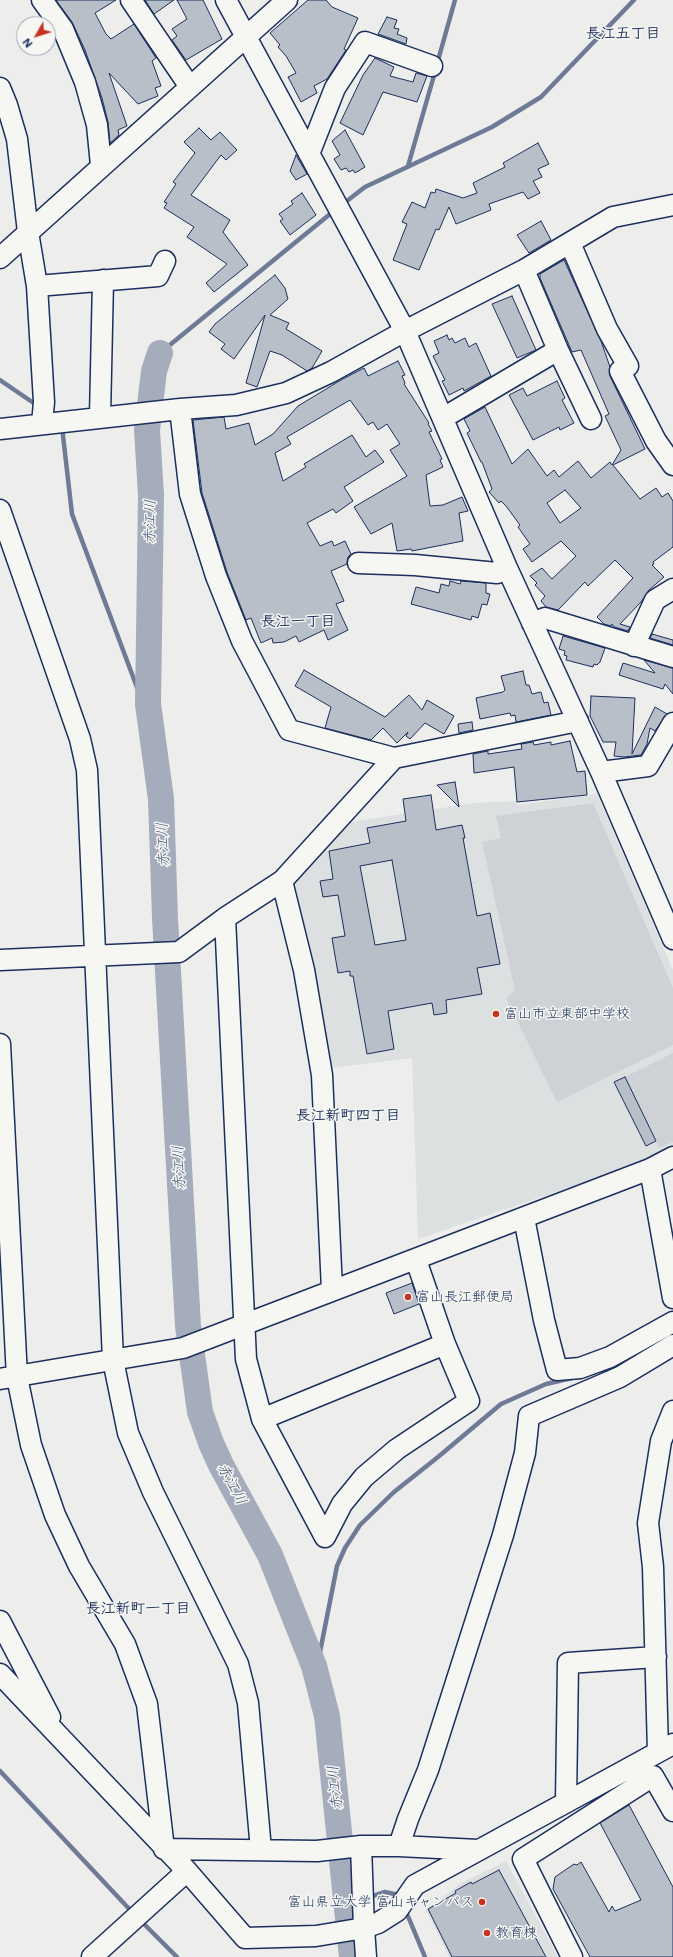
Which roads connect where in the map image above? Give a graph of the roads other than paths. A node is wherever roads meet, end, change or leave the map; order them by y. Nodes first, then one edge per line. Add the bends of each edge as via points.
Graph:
1 (42, 0) edge
2 (131, 0) edge
3 (226, 0) edge
4 (287, 0) edge
5 (246, 36) junction
6 (432, 66) dead end
7 (190, 87) junction
8 (0, 88) edge
9 (309, 154) junction
10 (101, 165) junction
11 (673, 205) edge
12 (28, 232) junction
13 (570, 243) junction
14 (0, 258) edge
15 (166, 261) dead end
16 (524, 270) junction
17 (103, 280) junction
18 (37, 286) junction
19 (405, 331) junction
20 (558, 350) junction
21 (180, 409) junction
22 (100, 418) junction
23 (443, 418) junction
24 (591, 419) dead end
25 (42, 424) junction
26 (0, 429) edge
27 (673, 465) edge
28 (0, 510) edge
29 (358, 563) dead end
30 (507, 568) junction
31 (673, 589) edge
32 (532, 624) junction
33 (634, 646) junction
34 (673, 658) edge
35 (578, 721) junction
36 (673, 723) edge
37 (394, 758) junction
38 (601, 772) junction
39 (282, 881) junction
40 (665, 899) edge
41 (225, 918) junction
42 (673, 939) edge
43 (95, 956) junction
44 (0, 960) edge
45 (0, 1044) edge
46 (673, 1158) edge
47 (650, 1169) junction
48 (524, 1218) junction
49 (416, 1260) junction
50 (332, 1290) junction
51 (673, 1298) edge
52 (673, 1322) edge
53 (244, 1325) junction
54 (445, 1344) junction
55 (673, 1345) edge
56 (113, 1360) junction
57 (8, 1378) edge
58 (673, 1411) edge
59 (262, 1419) junction
60 (0, 1621) edge
61 (656, 1657) junction
62 (0, 1674) edge
63 (56, 1732) junction
64 (666, 1748) edge
65 (566, 1802) junction
66 (673, 1811) edge
67 (361, 1846) junction
68 (399, 1846) junction
69 (164, 1849) junction
70 (261, 1850) junction
71 (478, 1850) junction
72 (187, 1871) junction
73 (364, 1928) junction
74 (92, 1957) edge
75 (366, 1957) edge
76 (572, 1957) edge

1 - 10 street via 63,29 86,82 97,125
2 - 7 street
3 - 5 street
4 - 5 street
5 - 7 street
5 - 9 street
6 - 9 street via 365,42 335,88
7 - 10 street
8 - 12 street via 16,139
9 - 19 street
10 - 12 street
11 - 13 street via 613,217
12 - 14 street
12 - 18 street
13 - 16 street
13 - 27 street via 607,330 628,366 620,371 656,441
15 - 17 street via 158,276
16 - 19 street
16 - 20 street
17 - 18 street
17 - 22 street
18 - 25 street via 44,402
19 - 21 street via 331,372 286,393 236,405
19 - 23 street
20 - 23 street
20 - 24 street
21 - 22 street
21 - 37 street via 190,494 216,576 242,641 289,730
22 - 25 street
23 - 30 street
25 - 26 street
28 - 43 street via 80,739 87,770
29 - 30 street via 415,565 497,573
30 - 32 street
31 - 33 street via 655,600
32 - 33 street via 545,618
32 - 35 street
33 - 34 street
35 - 37 street
35 - 38 street
36 - 38 street via 648,766
37 - 39 street
38 - 40 street
39 - 41 street
39 - 50 street via 304,970 322,1075
40 - 42 street
41 - 43 street via 179,952
41 - 53 street
43 - 44 street
43 - 56 street
45 - 57 street
46 - 47 street
47 - 48 street
47 - 51 street
48 - 49 street
48 - 52 street via 544,1320 557,1370 580,1368 610,1357
49 - 50 street
49 - 54 street
50 - 53 street
53 - 56 street via 183,1348
53 - 59 street via 246,1359
54 - 59 street
54 - 59 street via 469,1401 397,1449 364,1477 342,1504 325,1537
55 - 68 street via 620,1377 529,1416 525,1453 503,1535 428,1770
56 - 57 street
56 - 70 street via 128,1433 238,1664 248,1703
57 - 69 street via 55,1515 79,1566 125,1644 147,1704
58 - 61 street via 661,1441 648,1523 654,1567
60 - 63 street
61 - 64 street
61 - 65 street via 568,1663
62 - 63 street
63 - 69 street
64 - 65 street
65 - 71 street
66 - 76 street via 653,1776 524,1859
67 - 68 street
67 - 70 street via 317,1851
67 - 73 street
68 - 71 street
69 - 70 street
69 - 72 street
71 - 73 street via 415,1885 397,1910 378,1924
72 - 73 street via 245,1938 316,1936
72 - 74 street
73 - 75 street

